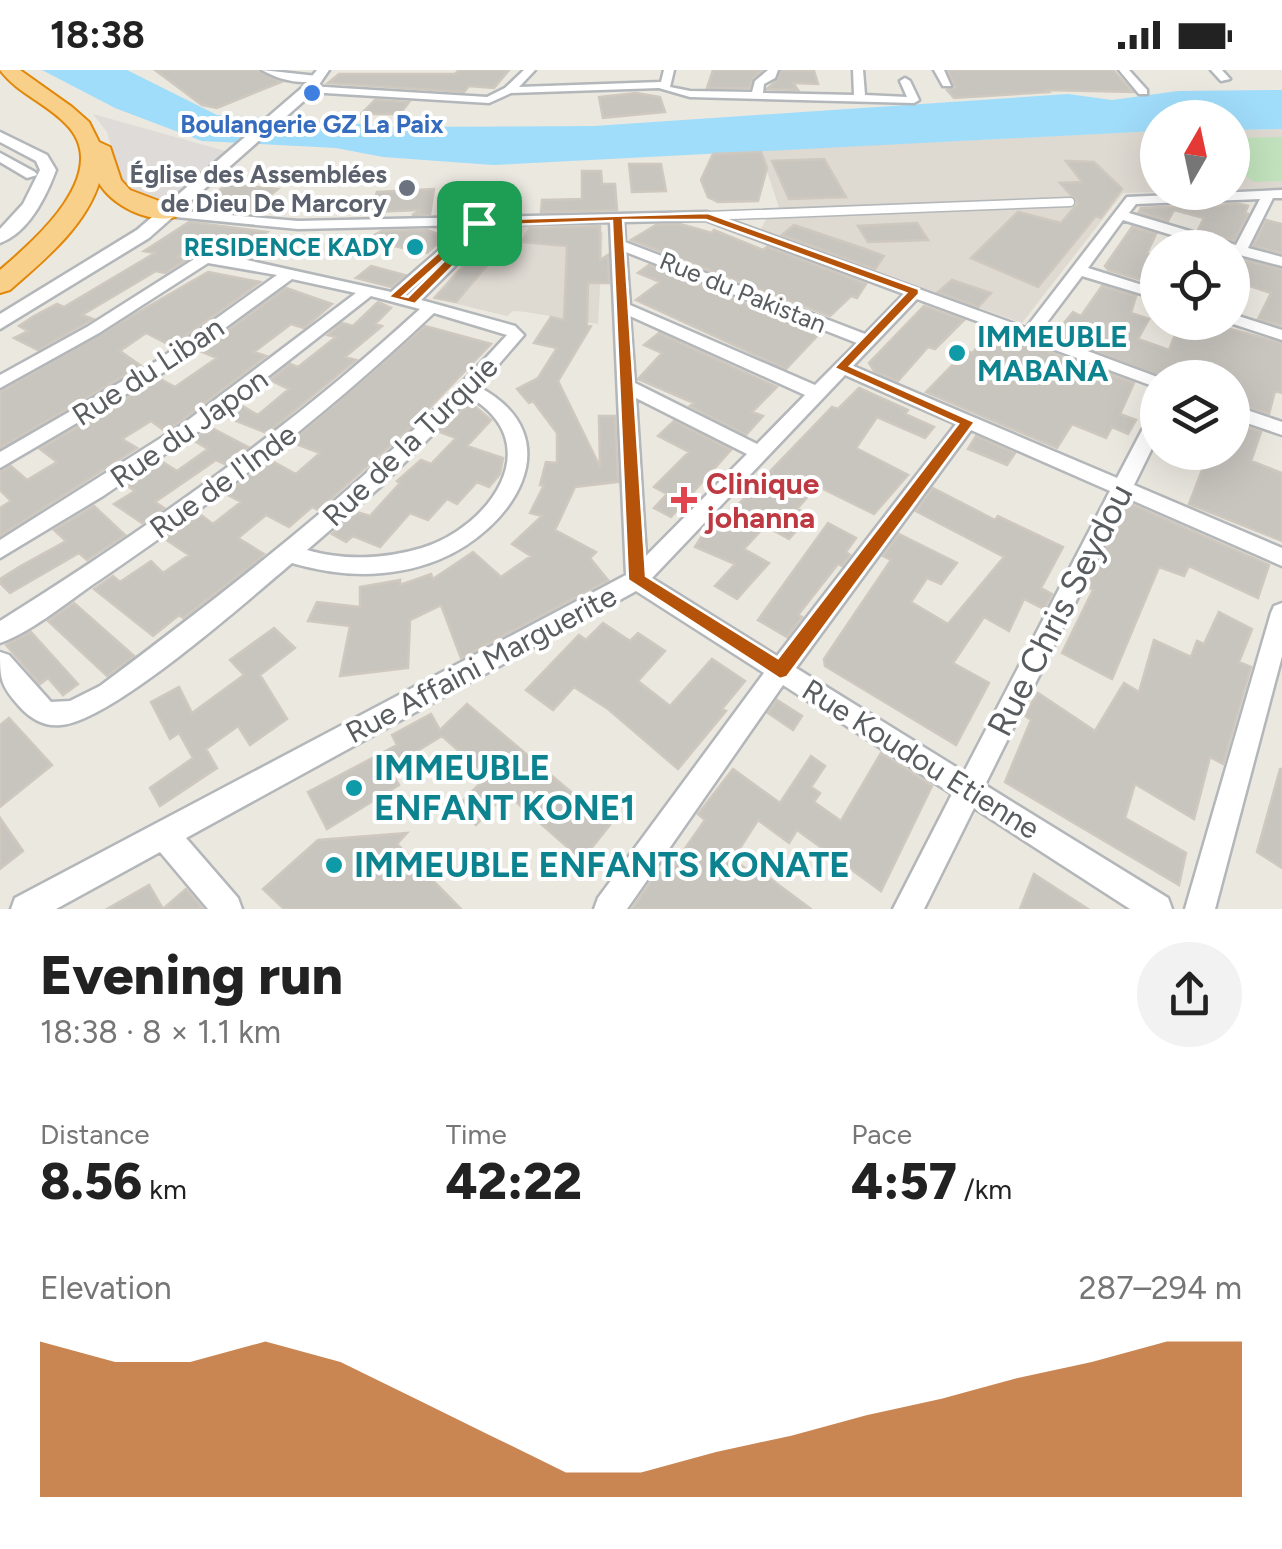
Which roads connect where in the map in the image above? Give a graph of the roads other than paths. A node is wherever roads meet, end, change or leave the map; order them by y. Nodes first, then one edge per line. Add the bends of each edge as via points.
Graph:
1 (9, 70) edge
2 (267, 70) edge
3 (585, 70) edge
4 (669, 70) edge
5 (773, 70) edge
6 (858, 70) edge
7 (939, 70) edge
8 (1124, 70) edge
9 (527, 72) edge
10 (316, 79) edge
11 (905, 81) dead end
12 (947, 84) dead end
13 (0, 85) edge
14 (664, 85) junction
15 (575, 88) junction
16 (540, 89) junction
17 (509, 90) junction
18 (758, 90) junction
19 (1143, 92) dead end
20 (860, 94) junction
21 (0, 136) edge
22 (91, 146) junction
23 (0, 157) edge
24 (32, 176) dead end
25 (1275, 195) edge
26 (1070, 202) dead end
27 (166, 212) junction
28 (1120, 215) junction
29 (708, 216) junction
30 (617, 217) junction
31 (479, 223) junction
32 (1172, 230) edge
33 (1248, 230) edge
34 (0, 238) edge
35 (618, 244) junction
36 (1250, 253) edge
37 (1282, 262) edge
38 (0, 265) edge
39 (1078, 270) junction
40 (290, 273) junction
41 (0, 284) edge
42 (1140, 289) edge
43 (368, 291) junction
44 (914, 292) junction
45 (412, 302) junction
46 (622, 310) junction
47 (0, 323) edge
48 (1250, 325) edge
49 (1029, 335) junction
50 (1282, 335) edge
51 (867, 341) junction
52 (841, 368) junction
53 (1140, 376) edge
54 (0, 382) edge
55 (626, 386) junction
56 (470, 390) junction
57 (817, 393) junction
58 (1250, 417) edge
59 (967, 422) junction
60 (1282, 429) edge
61 (760, 452) junction
62 (1140, 452) edge
63 (0, 461) edge
64 (1122, 488) junction
65 (0, 550) edge
66 (292, 554) junction
67 (1282, 557) edge
68 (637, 580) junction
69 (1282, 613) edge
70 (0, 633) edge
71 (0, 663) edge
72 (780, 670) junction
73 (970, 788) junction
74 (164, 834) junction
75 (26, 909) edge
76 (227, 909) edge
77 (609, 909) edge
78 (908, 909) edge
79 (1157, 909) edge
80 (1200, 909) edge

1 - 22 highway via 71,116
2 - 10 street
3 - 15 street
4 - 14 street
5 - 18 street
6 - 20 street
7 - 12 street
8 - 19 street
9 - 16 street via 543,80
9 - 17 street
10 - 17 street via 472,101
10 - 27 street
11 - 20 street via 914,100
13 - 38 highway via 51,122 71,160 44,222
14 - 15 street
14 - 18 street via 674,92
15 - 16 street
16 - 17 street
18 - 20 street
21 - 34 street via 42,158 48,170 26,215
22 - 27 highway via 102,152 106,177 119,196
22 - 41 highway via 92,170 77,204 48,242
23 - 24 street
25 - 28 street via 1132,200
25 - 33 street
26 - 29 lane
27 - 31 street via 298,226
27 - 47 street via 108,258
28 - 32 street
28 - 39 street
29 - 30 street
29 - 44 street
30 - 31 street
30 - 35 street
31 - 45 street, Rue de l'Inde via 468,244
35 - 46 street
35 - 51 street, Rue du Pakistan
36 - 37 street
39 - 42 street
39 - 49 street
40 - 43 street, Rue de la Turquie
40 - 54 street, Rue de la Turquie via 224,256 204,259
40 - 63 street, Rue du Liban via 163,365
43 - 45 street, Rue de la Turquie
43 - 65 street, Rue du Japon via 235,398
44 - 49 street
44 - 51 street, Rue Affaini Marguerite
45 - 56 street, Rue de la Turquie via 516,334
45 - 70 street, Rue de l'Inde via 338,392 250,464
46 - 55 street
46 - 57 street
48 - 50 street
49 - 53 street
51 - 52 street, Rue Affaini Marguerite
52 - 57 street, Rue Affaini Marguerite
52 - 59 street
55 - 61 street
55 - 68 street
56 - 66 street, Rue de la Turquie
56 - 66 street via 501,409 518,450 508,496 492,514 461,539 392,564 344,568
57 - 61 street, Rue Affaini Marguerite
58 - 60 street
59 - 64 street
59 - 72 street
61 - 68 street, Rue Affaini Marguerite
62 - 64 street, Rue Chris Seydou
64 - 67 street
64 - 73 street, Rue Chris Seydou
66 - 71 street, Rue de la Turquie via 78,712 39,712
68 - 72 street, Rue Koudou Etienne
68 - 74 street, Rue Affaini Marguerite
69 - 80 street
72 - 73 street, Rue Koudou Etienne
72 - 77 street
73 - 78 street, Rue Chris Seydou
73 - 79 street, Rue Koudou Etienne
74 - 75 street, Rue Affaini Marguerite
74 - 76 street

